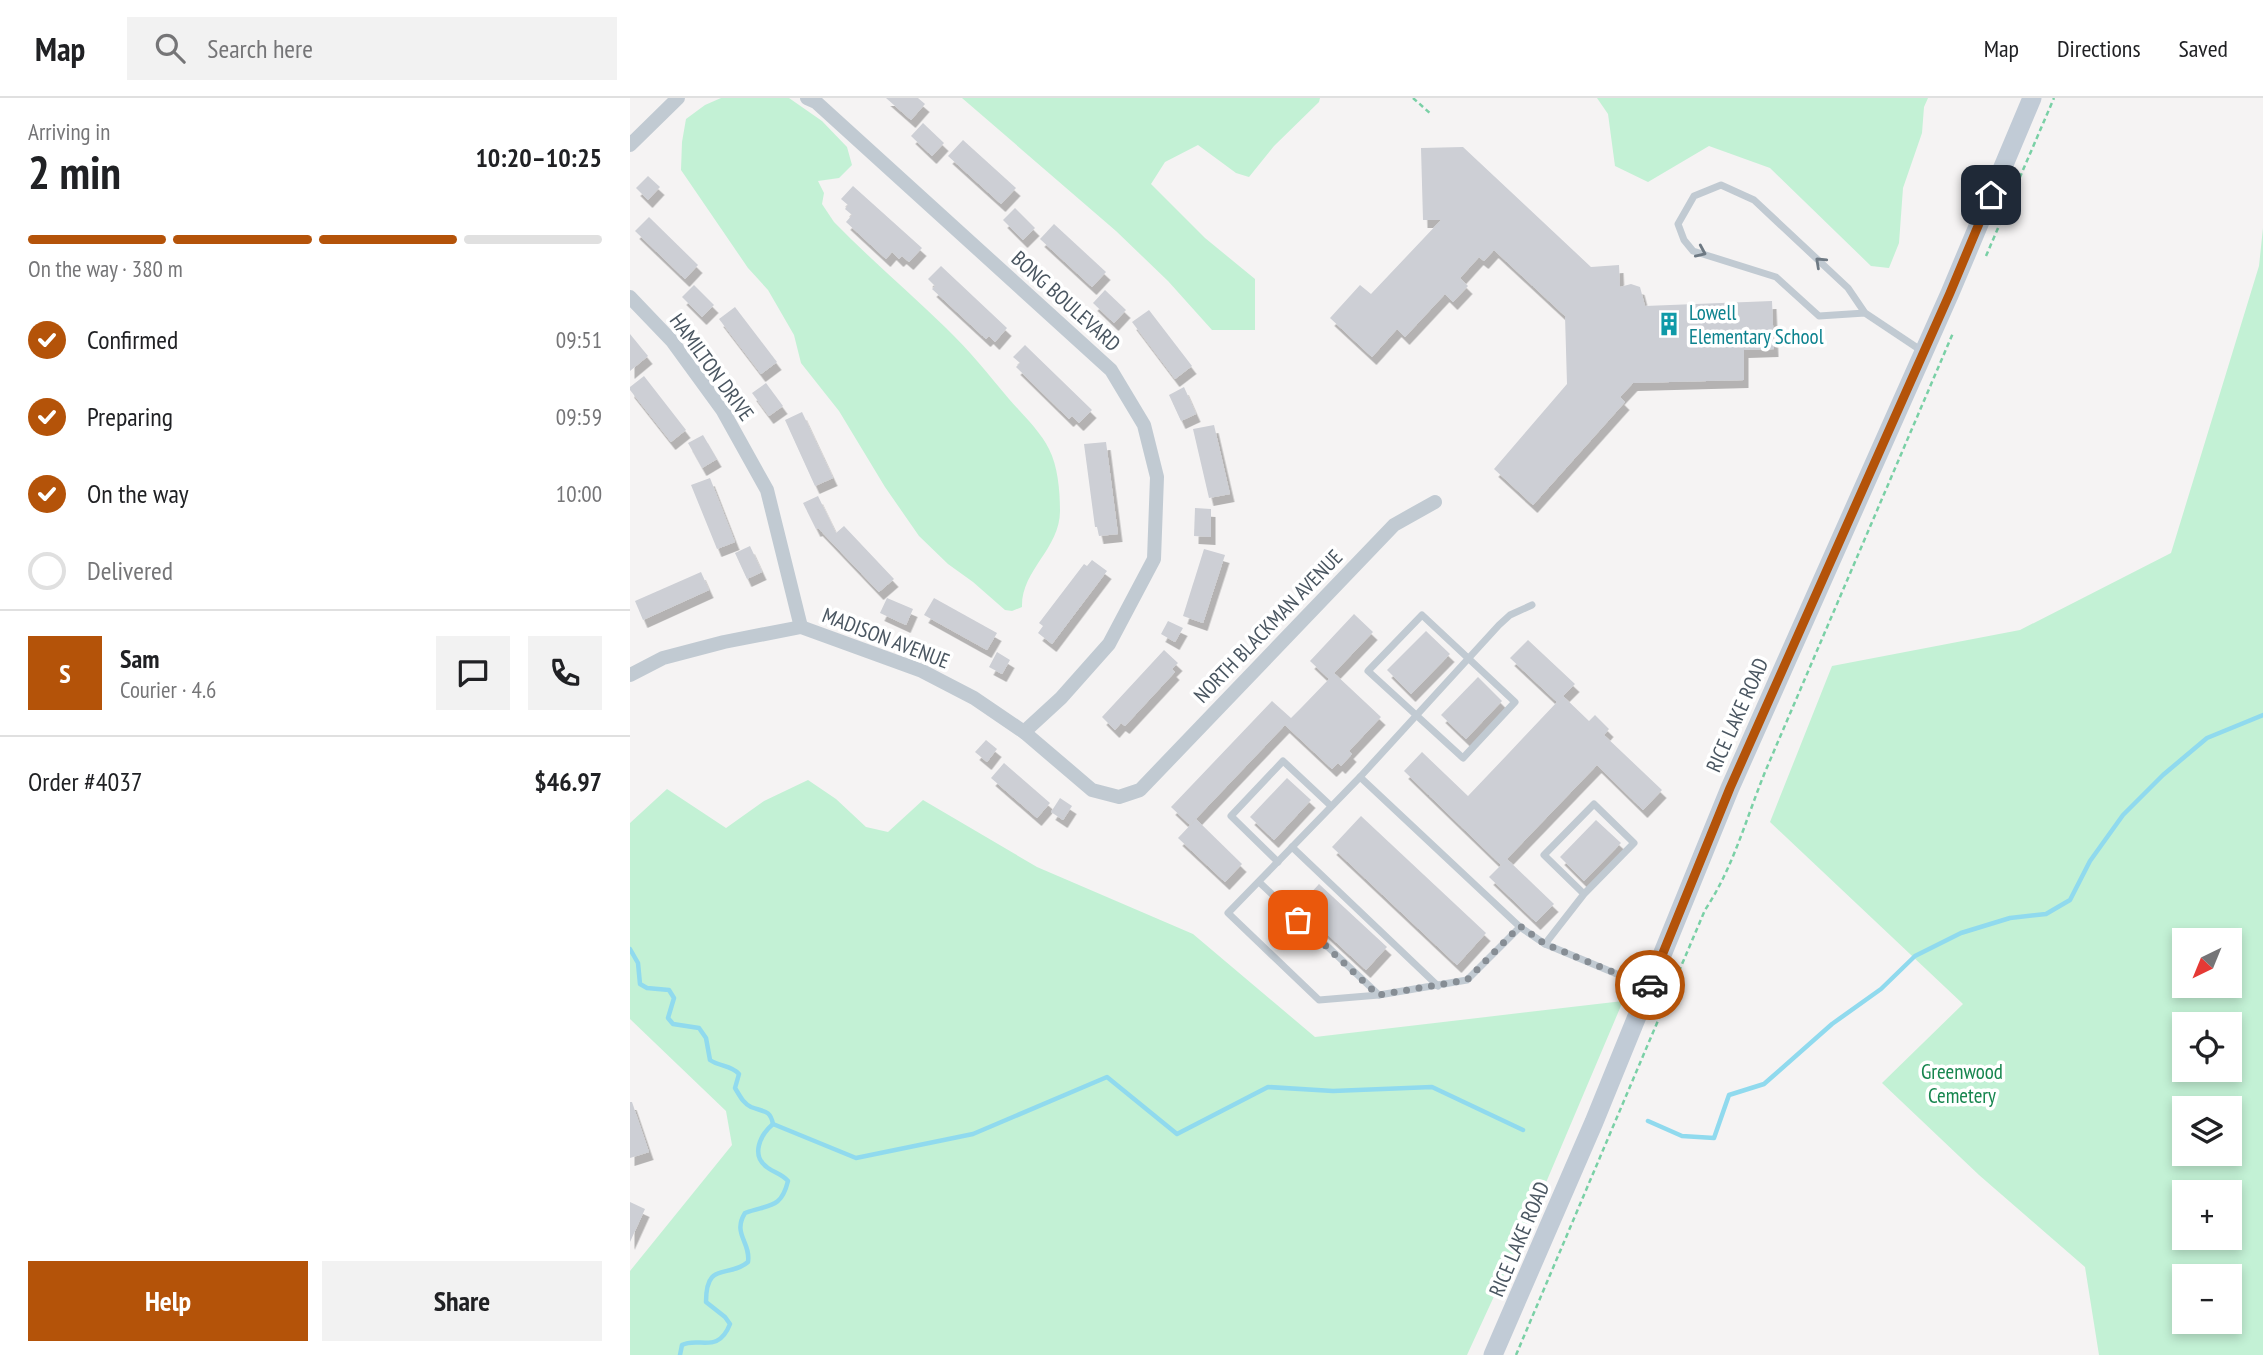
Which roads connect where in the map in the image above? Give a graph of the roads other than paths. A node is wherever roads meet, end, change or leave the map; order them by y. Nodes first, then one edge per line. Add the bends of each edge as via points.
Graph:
1 (678, 98) edge
2 (807, 98) edge
3 (2032, 98) edge
4 (630, 145) edge
5 (630, 297) edge
6 (1865, 313) junction
7 (1924, 352) junction
8 (1435, 502) dead end
9 (1532, 605) dead end
10 (800, 627) junction
11 (1468, 658) junction
12 (630, 675) edge
13 (1416, 716) junction
14 (1024, 732) junction
15 (1360, 777) junction
16 (1140, 790) joint
17 (1331, 806) junction
18 (1292, 847) junction
19 (1278, 862) junction
20 (1259, 882) junction
21 (1584, 894) junction
22 (1520, 926) junction
23 (1545, 944) junction
24 (1438, 986) junction
25 (1649, 987) junction
26 (1378, 995) junction
27 (1493, 1355) edge

1 - 4 street
2 - 14 street, BONG BOULEVARD via 1111,370 1144,425 1157,477 1154,559 1108,644
3 - 7 main road, RICE LAKE ROAD
5 - 10 street, HAMILTON DRIVE via 672,341 723,411 767,490
6 -> 6 lane via 1848,288 1754,200 1721,184 1694,196 1678,224 1693,251 1776,277 1819,316
6 - 7 lane
7 - 25 main road, RICE LAKE ROAD via 1730,788
8 - 16 street, NORTH BLACKMAN AVENUE via 1394,525
9 - 11 lane via 1510,615
10 - 12 street, MADISON AVENUE via 663,658
10 - 14 street, MADISON AVENUE via 922,671 974,698
11 - 13 lane
11 - 13 lane via 1515,702 1463,758
11 - 13 lane via 1422,614 1368,671
13 - 15 lane
14 - 16 street, MADISON AVENUE via 1092,790 1119,797
15 - 17 lane
15 - 22 lane
17 - 18 lane
17 - 19 lane via 1283,761 1231,816
18 - 19 lane
18 - 24 lane
19 - 20 lane
20 - 26 lane
20 - 26 lane via 1228,913 1319,1000
21 - 21 lane via 1545,855 1594,804 1634,843
21 - 23 lane
22 - 23 lane
22 - 24 lane via 1467,980
23 - 25 lane
24 - 26 lane
25 - 27 main road, RICE LAKE ROAD

